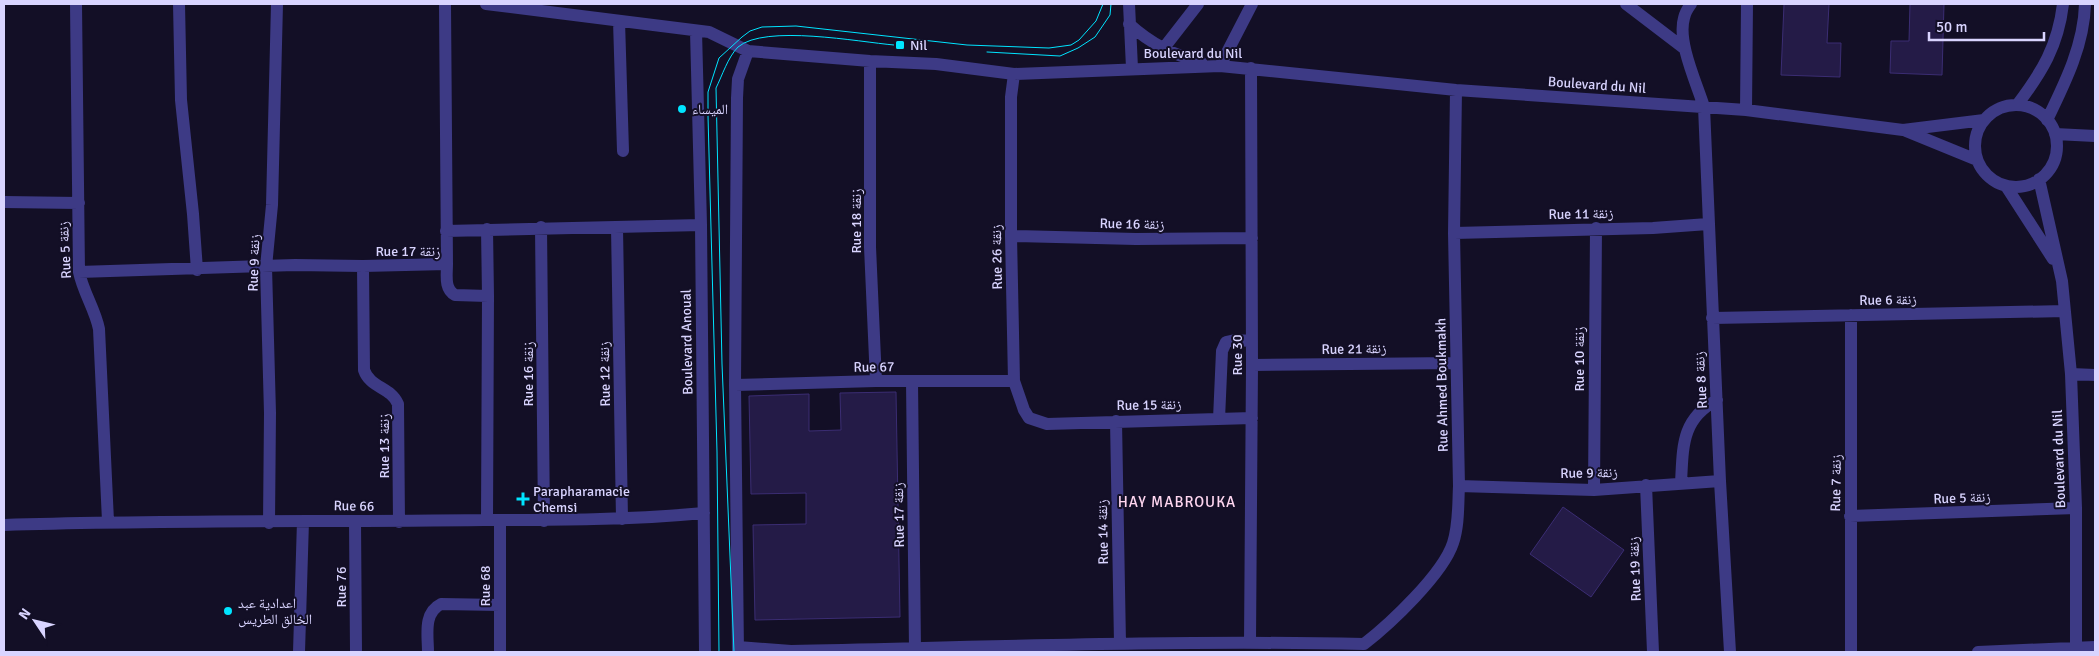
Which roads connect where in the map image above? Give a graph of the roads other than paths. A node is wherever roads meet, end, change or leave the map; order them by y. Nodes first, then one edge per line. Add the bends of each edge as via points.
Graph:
1 (76, 4) edge
2 (179, 4) edge
3 (277, 4) edge
4 (445, 4) edge
5 (486, 4) edge
6 (1128, 4) edge
7 (1198, 4) edge
8 (1252, 4) edge
9 (1691, 4) edge
10 (1747, 4) edge
11 (2063, 4) edge
12 (2085, 4) edge
13 (1631, 5) edge
14 (619, 21) junction
15 (1129, 24) junction
16 (696, 30) junction
17 (2095, 31) edge
18 (2082, 36) junction
19 (1163, 49) junction
20 (1686, 49) junction
21 (748, 51) junction
22 (870, 61) junction
23 (1220, 66) junction
24 (1132, 68) junction
25 (1250, 68) junction
26 (1014, 74) junction
27 (1456, 90) junction
28 (2017, 105) junction
29 (1704, 107) junction
30 (1746, 110) junction
31 (1984, 120) junction
32 (2048, 120) junction
33 (1903, 130) junction
34 (2055, 134) junction
35 (2095, 136) edge
36 (623, 151) dead end
37 (1977, 160) junction
38 (2039, 179) junction
39 (2006, 186) junction
40 (4, 202) edge
41 (79, 203) junction
42 (1708, 224) junction
43 (701, 225) junction
44 (541, 227) junction
45 (617, 228) junction
46 (1596, 228) junction
47 (488, 229) junction
48 (446, 231) junction
49 (1454, 233) junction
50 (1011, 236) junction
51 (1252, 238) junction
52 (447, 264) junction
53 (363, 266) junction
54 (2057, 266) junction
55 (266, 267) junction
56 (196, 270) junction
57 (80, 272) junction
58 (488, 296) junction
59 (2065, 311) junction
60 (1851, 315) junction
61 (1712, 318) junction
62 (1252, 341) junction
63 (1456, 363) junction
64 (1252, 365) junction
65 (2071, 374) junction
66 (2095, 375) edge
67 (876, 381) junction
68 (912, 381) junction
69 (1014, 381) junction
70 (734, 385) junction
71 (1717, 400) junction
72 (1252, 418) junction
73 (1219, 419) junction
74 (1116, 420) junction
75 (1047, 424) joint
76 (1720, 481) junction
77 (1681, 483) junction
78 (1646, 485) junction
79 (1459, 486) junction
80 (1594, 490) junction
81 (2076, 508) junction
82 (704, 514) junction
83 (1850, 516) junction
84 (622, 519) junction
85 (487, 520) junction
86 (108, 521) junction
87 (303, 521) junction
88 (356, 521) junction
89 (500, 521) junction
90 (544, 521) junction
91 (399, 522) junction
92 (269, 523) junction
93 (4, 525) edge
94 (500, 605) junction
95 (1250, 642) junction
96 (1120, 643) junction
97 (2095, 647) edge
98 (1167, 648) edge
99 (1364, 648) edge
100 (915, 649) junction
101 (1004, 649) edge
102 (738, 650) edge
103 (2076, 650) edge
104 (299, 652) edge
105 (356, 652) edge
106 (428, 652) edge
107 (500, 652) edge
108 (705, 652) edge
109 (791, 652) edge
110 (1653, 652) edge
111 (1730, 652) edge
112 (1850, 652) edge
113 (1978, 652) edge

1 - 41 street, Rue 5 زنقة
2 - 56 street via 181,100
3 - 55 street, Rue 9 زنقة via 272,205
4 - 48 street
5 - 14 street, Boulevard du Nil
6 - 15 street
7 - 19 street
8 - 23 street
9 - 20 street, Rue 8 زنقة via 1684,17
10 - 30 street
11 - 28 street via 2054,47 2040,74
12 - 18 street
13 - 20 street
14 - 16 street, Boulevard du Nil
14 - 36 street
15 - 19 street
15 - 24 street
16 - 21 street, Boulevard du Nil via 709,32
16 - 43 street, Boulevard Anoual
17 - 18 street
18 - 32 street
19 - 23 street
20 - 29 street, Rue 8 زنقة
21 - 22 street, Boulevard du Nil
21 - 70 street via 738,79 737,98
22 - 26 street, Boulevard du Nil via 936,64
22 - 67 street, Rue 18 زنقة via 870,247
23 - 24 street, Boulevard du Nil
23 - 25 street, Boulevard du Nil
24 - 26 street, Boulevard du Nil
25 - 27 street, Boulevard du Nil
25 - 51 street, Rue 30
26 - 50 street, Rue 26 زنقة via 1011,98
27 - 29 street, Boulevard du Nil
27 - 49 street, Rue Ahmed Boukmakh
28 - 31 street via 2003,107
28 - 32 street via 2038,112
29 - 30 street, Boulevard du Nil
29 - 42 street, Rue 8 زنقة
30 - 33 street, Boulevard du Nil
31 - 33 street, Boulevard du Nil
31 - 37 street via 1975,143
32 - 34 street
33 - 37 street, Boulevard du Nil
34 - 35 street
34 - 38 street via 2054,159
37 - 39 street via 1988,176
38 - 39 street via 2029,184
38 - 54 street, Boulevard du Nil
39 - 54 street, Boulevard du Nil
40 - 41 street
41 - 57 street, Rue 5 زنقة
42 - 46 street, Rue 11 زنقة
42 - 61 street, Rue 8 زنقة
43 - 45 street
43 - 82 street, Boulevard Anoual
44 - 45 street
44 - 47 street
44 - 90 street, Rue 16 زنقة
45 - 84 street, Rue 12 زنقة
46 - 49 street, Rue 11 زنقة
46 - 80 street, Rue 10 زنقة
47 - 48 street
47 - 58 street
48 - 52 street
49 - 63 street, Rue Ahmed Boukmakh
50 - 51 street, Rue 16 زنقة
50 - 69 street, Rue 26 زنقة
51 - 62 street, Rue 30
52 - 53 street, Rue 17 زنقة
52 - 58 street, Rue 17 زنقة via 451,293
53 - 55 street, Rue 17 زنقة
53 - 91 street, Rue 13 زنقة via 364,370 371,382 390,392 398,404
54 - 59 street, Boulevard du Nil
55 - 56 street, Rue 17 زنقة
55 - 92 street, Rue 9 زنقة
56 - 57 street, Rue 17 زنقة
57 - 86 street, Rue 5 زنقة via 99,329
58 - 85 street
59 - 60 street, Rue 6 زنقة
59 - 65 street, Boulevard du Nil
60 - 61 street, Rue 6 زنقة
60 - 83 street, Rue 7 زنقة
61 - 71 street, Rue 8 زنقة
62 - 64 street, Rue 30
62 - 73 street via 1226,342 1222,351
63 - 64 street, Rue 21 زنقة
63 - 79 street, Rue Ahmed Boukmakh
64 - 72 street, Rue 30
65 - 66 street
65 - 81 street, Boulevard du Nil
67 - 68 street, Rue 67
67 - 70 street, Rue 67
68 - 69 street, Rue 67
68 - 100 street, Rue 17 زنقة
69 - 75 street, Rue 26 زنقة via 1029,418
70 - 102 street
71 - 76 street, Rue 8 زنقة
71 - 77 street via 1704,406 1686,432
72 - 73 street, Rue 15 زنقة
72 - 95 street, Rue 30
73 - 74 street, Rue 15 زنقة
74 - 75 street, Rue 15 زنقة
74 - 96 street, Rue 14 زنقة
76 - 77 street, Rue 9 زنقة
76 - 111 street, Rue 8 زنقة
77 - 78 street, Rue 9 زنقة
78 - 80 street, Rue 9 زنقة
78 - 110 street, Rue 19 زنقة
79 - 80 street, Rue 9 زنقة
79 - 99 street, Rue Ahmed Boukmakh via 1457,526 1448,557
81 - 83 street, Rue 5 زنقة
81 - 103 street, Boulevard du Nil
82 - 84 street, Rue 66
82 - 108 street, Boulevard Anoual
83 - 112 street, Rue 7 زنقة
84 - 90 street, Rue 66
85 - 89 street, Rue 66
85 - 91 street, Rue 66
86 - 92 street, Rue 66
86 - 93 street, Rue 66
87 - 88 street, Rue 66
87 - 92 street, Rue 66
87 - 104 street
88 - 91 street, Rue 66
88 - 105 street, Rue 76
89 - 90 street, Rue 66
89 - 94 street, Rue 68
94 - 106 street via 441,604 434,608 429,616
94 - 107 street, Rue 68
95 - 98 street
95 - 99 street
96 - 98 street
96 - 101 street
97 - 103 street
100 - 101 street
100 - 109 street
102 - 109 street
103 - 113 street

